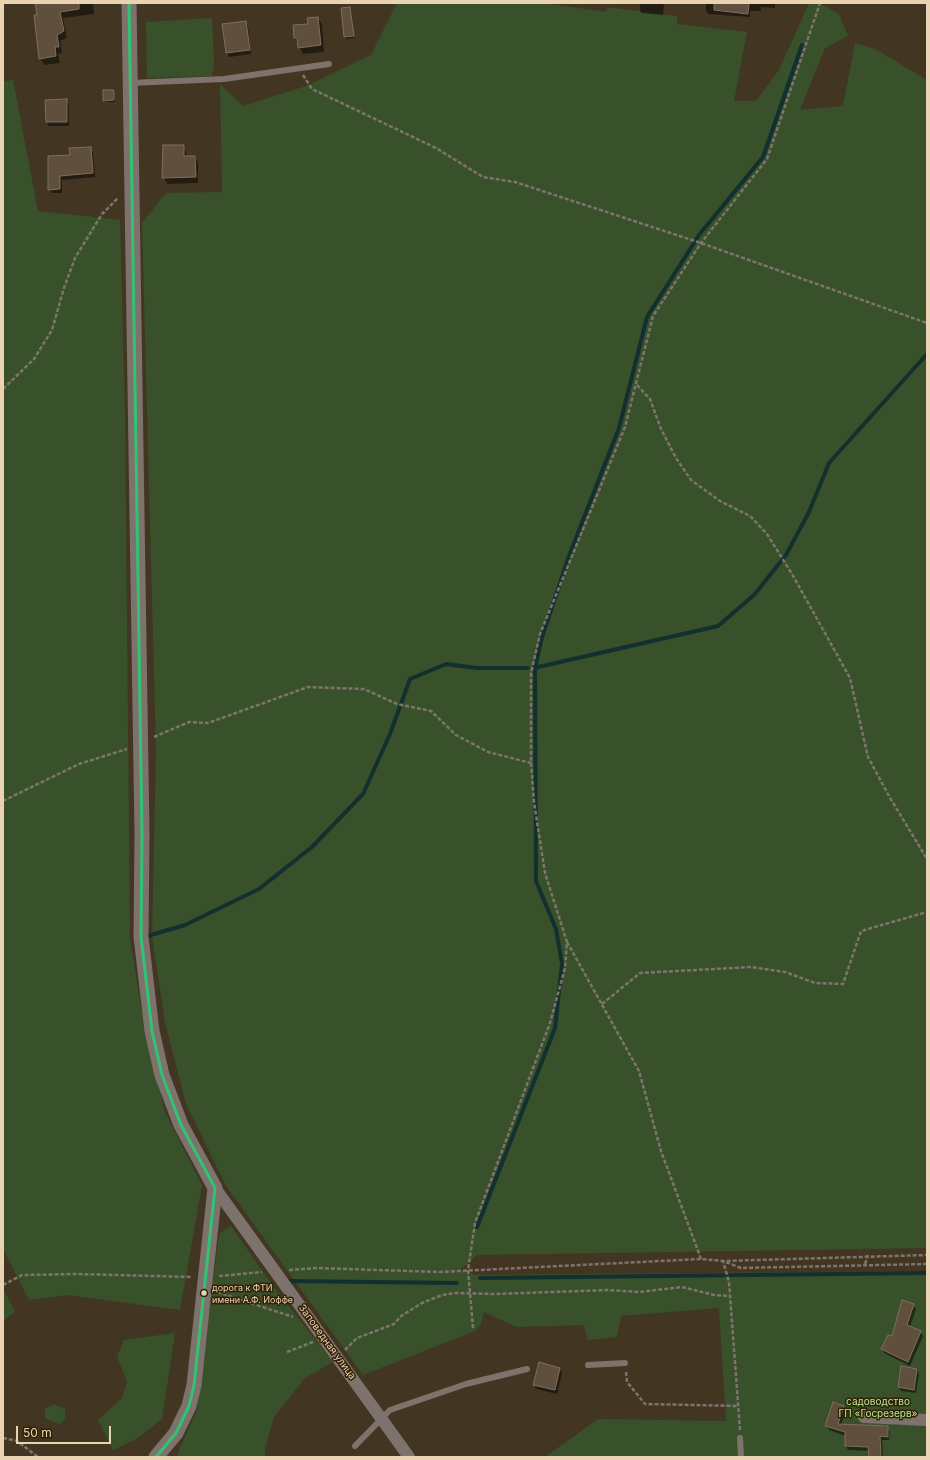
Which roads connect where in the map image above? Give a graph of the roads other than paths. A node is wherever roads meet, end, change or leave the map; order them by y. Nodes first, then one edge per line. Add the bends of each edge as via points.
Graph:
1 (129, 3) edge
2 (329, 64) dead end
3 (130, 83) junction
4 (215, 1188) junction
5 (625, 1363) road end
6 (588, 1365) dead end
7 (527, 1369) dead end
8 (864, 1417) dead end
9 (381, 1418) junction
10 (927, 1420) edge
11 (740, 1438) road end
12 (355, 1446) dead end
13 (156, 1457) edge
14 (409, 1457) edge
15 (741, 1457) edge

1 - 3 street, Заповедная улица
2 - 3 lane via 224,79
3 - 4 street, Заповедная улица via 141,937 152,1031 162,1075 181,1125
4 - 9 street, Заповедная улица
4 - 13 street via 194,1385 189,1406 176,1433
5 - 6 lane
7 - 9 lane via 466,1384 390,1410
8 - 10 street
9 - 12 lane
9 - 14 street, Заповедная улица
11 - 15 lane

